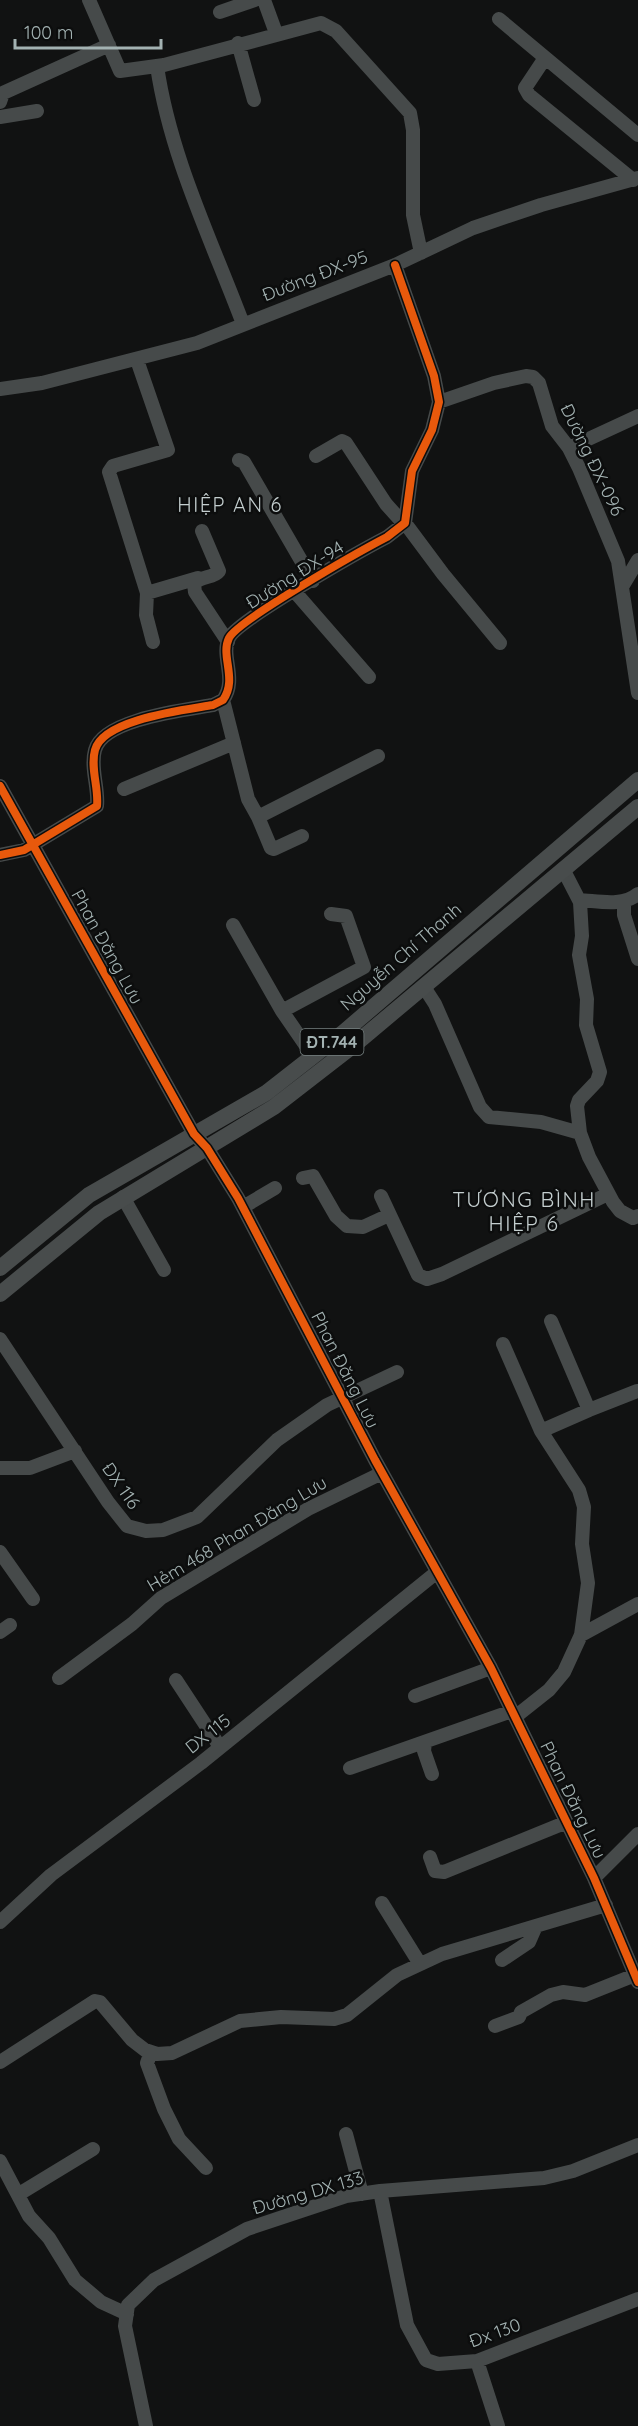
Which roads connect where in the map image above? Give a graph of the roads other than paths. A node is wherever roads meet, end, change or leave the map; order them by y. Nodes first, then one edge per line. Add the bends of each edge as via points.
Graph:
1 (89, 0) edge
2 (255, 0) edge
3 (264, 0) edge
4 (220, 12) dead end
5 (499, 19) dead end
6 (276, 33) junction
7 (238, 43) junction
8 (109, 45) junction
9 (545, 58) junction
10 (157, 66) junction
11 (254, 100) dead end
12 (0, 102) edge
13 (37, 111) dead end
14 (0, 117) edge
15 (638, 135) edge
16 (635, 179) edge
17 (421, 253) junction
18 (395, 265) junction
19 (243, 324) junction
20 (137, 360) junction
21 (0, 389) edge
22 (439, 402) junction
23 (638, 416) edge
24 (569, 448) junction
25 (316, 456) dead end
26 (239, 460) dead end
27 (404, 524) junction
28 (202, 531) dead end
29 (638, 560) edge
30 (198, 578) junction
31 (313, 581) junction
32 (622, 587) junction
33 (295, 592) junction
34 (147, 593) junction
35 (153, 642) dead end
36 (228, 642) junction
37 (500, 643) dead end
38 (369, 677) dead end
39 (638, 693) edge
40 (223, 700) junction
41 (234, 743) junction
42 (378, 756) dead end
43 (638, 780) edge
44 (0, 786) edge
45 (124, 789) dead end
46 (638, 807) edge
47 (258, 817) junction
48 (302, 836) dead end
49 (33, 845) junction
50 (0, 855) edge
51 (562, 869) junction
52 (638, 894) edge
53 (579, 900) junction
54 (624, 902) junction
55 (331, 914) dead end
56 (233, 924) dead end
57 (638, 959) edge
58 (413, 973) junction
59 (424, 987) junction
60 (282, 1011) junction
61 (313, 1056) junction
62 (579, 1133) junction
63 (194, 1134) junction
64 (207, 1148) junction
65 (303, 1178) dead end
66 (275, 1188) dead end
67 (608, 1194) junction
68 (381, 1196) dead end
69 (123, 1197) junction
70 (243, 1207) junction
71 (389, 1215) junction
72 (638, 1216) edge
73 (0, 1268) edge
74 (164, 1270) dead end
75 (0, 1294) edge
76 (551, 1322) dead end
77 (0, 1339) edge
78 (503, 1344) dead end
79 (397, 1372) dead end
80 (637, 1391) edge
81 (342, 1396) junction
82 (589, 1410) junction
83 (542, 1431) junction
84 (75, 1451) junction
85 (0, 1467) edge
86 (382, 1473) junction
87 (0, 1552) edge
88 (437, 1572) junction
89 (33, 1599) dead end
90 (638, 1604) edge
91 (581, 1635) junction
92 (491, 1668) junction
93 (59, 1678) dead end
94 (176, 1680) dead end
95 (415, 1696) dead end
96 (514, 1714) junction
97 (425, 1742) junction
98 (220, 1748) junction
99 (350, 1768) dead end
100 (432, 1774) dead end
101 (567, 1822) junction
102 (638, 1834) edge
103 (430, 1857) dead end
104 (594, 1878) junction
105 (382, 1903) dead end
106 (606, 1905) junction
107 (0, 1922) edge
108 (536, 1926) junction
109 (502, 1960) dead end
110 (420, 1964) junction
111 (636, 1979) edge
112 (495, 2026) dead end
113 (0, 2047) edge
114 (151, 2052) junction
115 (0, 2063) edge
116 (346, 2133) dead end
117 (638, 2145) edge
118 (93, 2149) dead end
119 (0, 2161) edge
120 (206, 2168) dead end
121 (381, 2191) junction
122 (19, 2194) junction
123 (362, 2194) junction
124 (638, 2299) edge
125 (127, 2314) junction
126 (477, 2361) junction
127 (146, 2426) edge
128 (498, 2426) edge

1 - 8 street
2 - 4 street
3 - 6 street
5 - 9 street
6 - 7 street
6 - 17 street via 326,24 410,113 413,215
7 - 10 street
7 - 11 street
8 - 10 street via 120,71
8 - 12 street via 3,93
9 - 15 street
9 - 16 street via 528,79 525,88 529,95
10 - 19 street via 197,210
13 - 14 street
16 - 17 street, Đường ĐX-95 via 484,224
17 - 18 street, Đường ĐX-95
18 - 19 street, Đường ĐX-95
18 - 22 street via 434,376
19 - 20 street, Đường ĐX-95 via 197,344
20 - 21 street, Đường ĐX-95
20 - 34 street via 168,450 113,466 109,472
22 - 24 street, Đường ĐX-096 via 494,384 533,377 539,383 552,426
22 - 27 street via 432,430 412,471
23 - 24 street
24 - 32 street, Đường ĐX-096 via 607,531
25 - 27 street via 342,441 346,443
26 - 31 street via 244,462
27 - 31 street, Đường ĐX-94
27 - 37 street
28 - 30 street via 219,571 217,575
29 - 32 street
30 - 34 street
30 - 36 street via 195,592
31 - 33 street, Đường ĐX-94
32 - 39 street, Đường ĐX-096
33 - 36 street, Đường ĐX-94 via 256,615 230,635
33 - 38 street
34 - 35 street via 146,615
36 - 40 street via 230,684
40 - 41 street
40 - 49 street via 148,717 98,739 94,752 97,806
41 - 45 street
41 - 47 street via 248,799
42 - 47 street
43 - 58 main road, Nguyễn Chí Thanh / ĐT.744
44 - 49 street, Phan Đăng Lưu
46 - 51 main road, Nguyễn Chí Thanh / ĐT.744
47 - 48 street via 270,848
49 - 50 street
49 - 63 street, Phan Đăng Lưu
51 - 53 street
51 - 59 main road, Nguyễn Chí Thanh / ĐT.744
52 - 54 street
53 - 54 street
53 - 62 street via 579,955 587,999 586,1025 600,1072 579,1100
54 - 57 street via 624,915
55 - 60 street via 346,916 364,967
56 - 60 street
58 - 59 main road
58 - 61 main road, Nguyễn Chí Thanh / ĐT.744
59 - 62 street via 480,1107 489,1117 541,1122
59 - 64 main road, Nguyễn Chí Thanh / ĐT.744 via 274,1107
60 - 61 street
61 - 63 main road, Nguyễn Chí Thanh / ĐT.744 via 266,1093
62 - 67 street
63 - 64 street, Phan Đăng Lưu
63 - 73 main road, Nguyễn Chí Thanh / ĐT.744 via 89,1195
64 - 69 main road, Nguyễn Chí Thanh / ĐT.744
64 - 70 street, Phan Đăng Lưu
65 - 71 street via 313,1176 336,1216 347,1226 363,1227
66 - 70 street
67 - 71 street via 427,1279 418,1275
67 - 72 street via 620,1211 633,1218
68 - 71 street
69 - 74 street
69 - 75 main road, Nguyễn Chí Thanh / ĐT.744
70 - 81 street, Phan Đăng Lưu
76 - 82 street
77 - 84 street, ĐX 116
78 - 83 street
79 - 81 street, ĐX 116
80 - 82 street
81 - 84 street, ĐX 116 via 277,1440 197,1517 163,1530 127,1526
81 - 86 street, Phan Đăng Lưu
82 - 83 street
83 - 91 street via 575,1482 584,1507 582,1544 588,1583
84 - 85 street via 30,1468
86 - 88 street, Phan Đăng Lưu
86 - 93 street, Hẻm 468 Phan Đăng Lưu via 308,1509 161,1598
87 - 89 street
88 - 92 street, Phan Đăng Lưu
88 - 98 street, DX 115
90 - 91 street
91 - 96 street via 564,1672 549,1690
92 - 95 street
92 - 96 street, Phan Đăng Lưu
94 - 98 street
96 - 97 street
96 - 101 street, Phan Đăng Lưu
97 - 99 street
97 - 100 street
98 - 107 street, DX 115 via 51,1875
101 - 103 street via 444,1872 435,1871
101 - 104 street, Phan Đăng Lưu
102 - 104 street
104 - 106 street, Phan Đăng Lưu
105 - 110 street
106 - 108 street
106 - 111 street, Phan Đăng Lưu
108 - 109 street via 529,1942
108 - 110 street
110 - 114 street via 397,1975 347,2015 334,2019 298,2016 246,2020 172,2053
111 - 112 street via 585,1995 551,1995 519,2017
113 - 115 street
114 - 115 street via 132,2040 95,2001
114 - 120 street via 147,2063 164,2109 179,2139
116 - 123 street
117 - 121 street, Đường DX 133 via 544,2178
118 - 122 street
119 - 122 street
121 - 123 street, Đường DX 133
121 - 126 street, Đx 130 via 407,2325 418,2346 426,2360 438,2364
122 - 125 street via 29,2216 49,2238 75,2280 101,2302
123 - 125 street, Đường DX 133 via 247,2229 154,2280 128,2305
124 - 126 street, Đx 130
125 - 127 street via 130,2358
126 - 128 street

